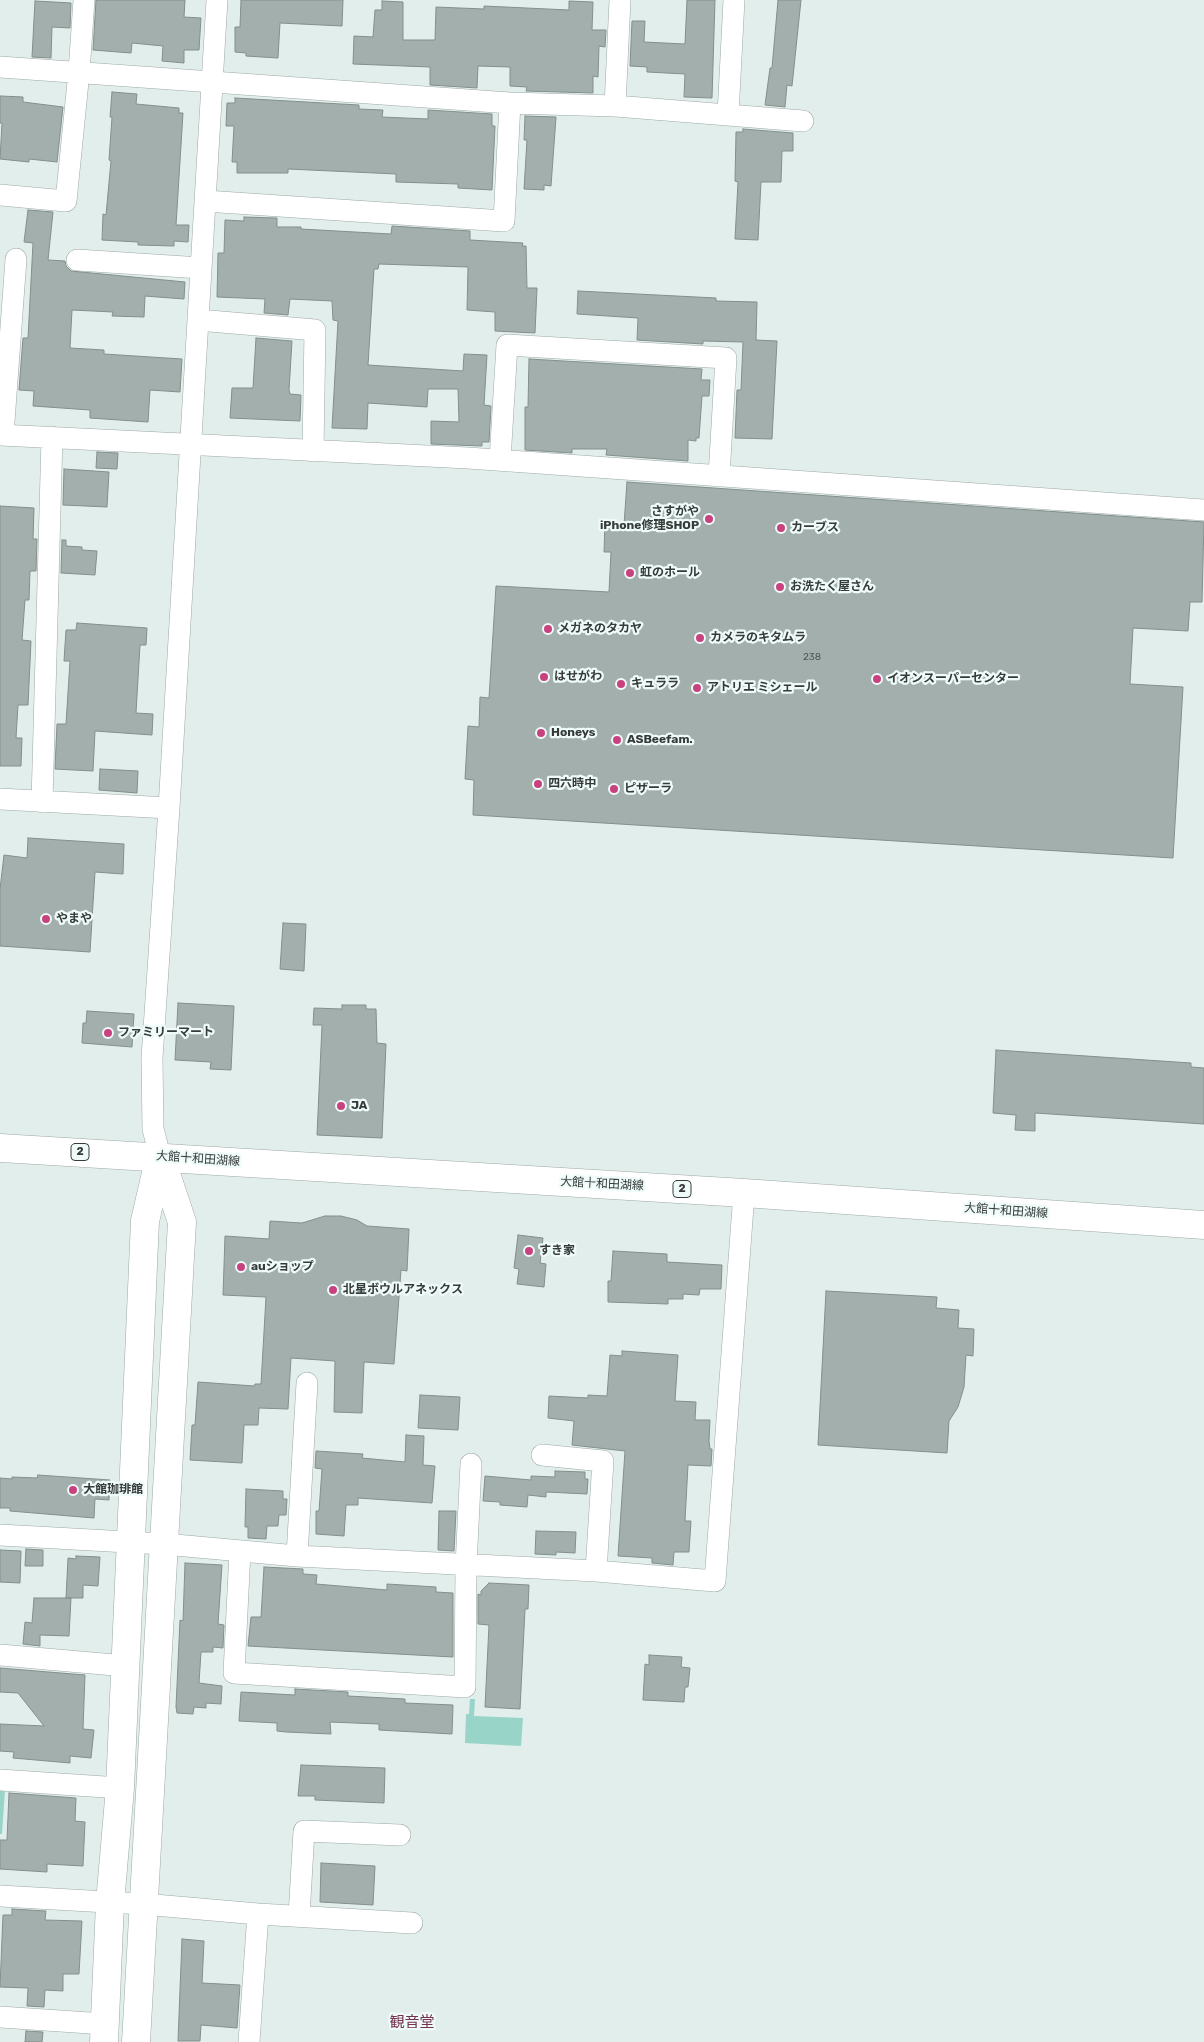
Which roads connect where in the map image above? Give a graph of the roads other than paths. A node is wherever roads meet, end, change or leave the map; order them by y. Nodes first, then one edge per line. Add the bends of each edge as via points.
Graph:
1 (84, 0) edge
2 (217, 0) edge
3 (620, 0) edge
4 (734, 0) edge
5 (0, 67) edge
6 (79, 72) junction
7 (211, 83) junction
8 (510, 103) junction
9 (615, 106) junction
10 (728, 115) junction
11 (803, 122) dead end
12 (0, 195) edge
13 (205, 200) junction
14 (16, 259) dead end
15 (77, 260) dead end
16 (201, 268) junction
17 (198, 320) junction
18 (2, 435) edge
19 (52, 437) junction
20 (189, 445) junction
21 (313, 451) junction
22 (500, 460) junction
23 (719, 476) junction
24 (1204, 510) edge
25 (0, 799) edge
26 (42, 802) junction
27 (169, 808) junction
28 (0, 1148) edge
29 (160, 1156) junction
30 (744, 1192) junction
31 (1204, 1225) edge
32 (307, 1383) dead end
33 (542, 1455) dead end
34 (471, 1464) dead end
35 (0, 1535) edge
36 (130, 1542) junction
37 (164, 1544) junction
38 (240, 1551) junction
39 (297, 1556) junction
40 (466, 1566) junction
41 (596, 1571) junction
42 (0, 1655) edge
43 (126, 1666) junction
44 (0, 1780) edge
45 (120, 1788) junction
46 (400, 1836) dead end
47 (0, 1896) edge
48 (110, 1903) junction
49 (143, 1904) junction
50 (258, 1914) junction
51 (299, 1916) junction
52 (412, 1923) dead end
53 (0, 2016) edge
54 (104, 2033) edge
55 (136, 2042) edge
56 (250, 2042) edge

1 - 6 street
2 - 7 street
3 - 9 street
4 - 10 street
5 - 6 street
6 - 7 street
6 - 12 street via 66,201
7 - 8 street
7 - 13 street
8 - 9 street
8 - 13 street via 504,221
9 - 10 street
10 - 11 street
13 - 16 street
14 - 18 street
15 - 16 street
16 - 17 street
17 - 20 street
17 - 21 street via 315,330
18 - 19 street
19 - 20 street
19 - 26 street
20 - 21 street
20 - 27 street
21 - 22 street
22 - 23 street
22 - 23 street via 507,345 726,358
23 - 24 street
25 - 26 street
26 - 27 street
27 - 29 street via 152,1058 153,1129
28 - 29 street, 大館十和田湖線 / 2
29 - 30 street, 大館十和田湖線 / 2
29 - 36 street via 145,1220
29 - 37 street via 182,1222
30 - 31 street, 大館十和田湖線 / 2
30 - 41 street via 715,1580
32 - 39 street
33 - 41 street via 603,1461
34 - 40 street
35 - 36 street
36 - 37 street
36 - 43 street
37 - 38 street
37 - 49 street
38 - 39 street
38 - 40 street via 234,1673 465,1687
39 - 40 street
40 - 41 street
42 - 43 street
43 - 45 street
44 - 45 street
45 - 48 street
46 - 51 street via 304,1831
47 - 48 street
48 - 49 street
48 - 54 street
49 - 50 street
49 - 55 street
50 - 51 street
50 - 56 street
51 - 52 street
53 - 54 street

